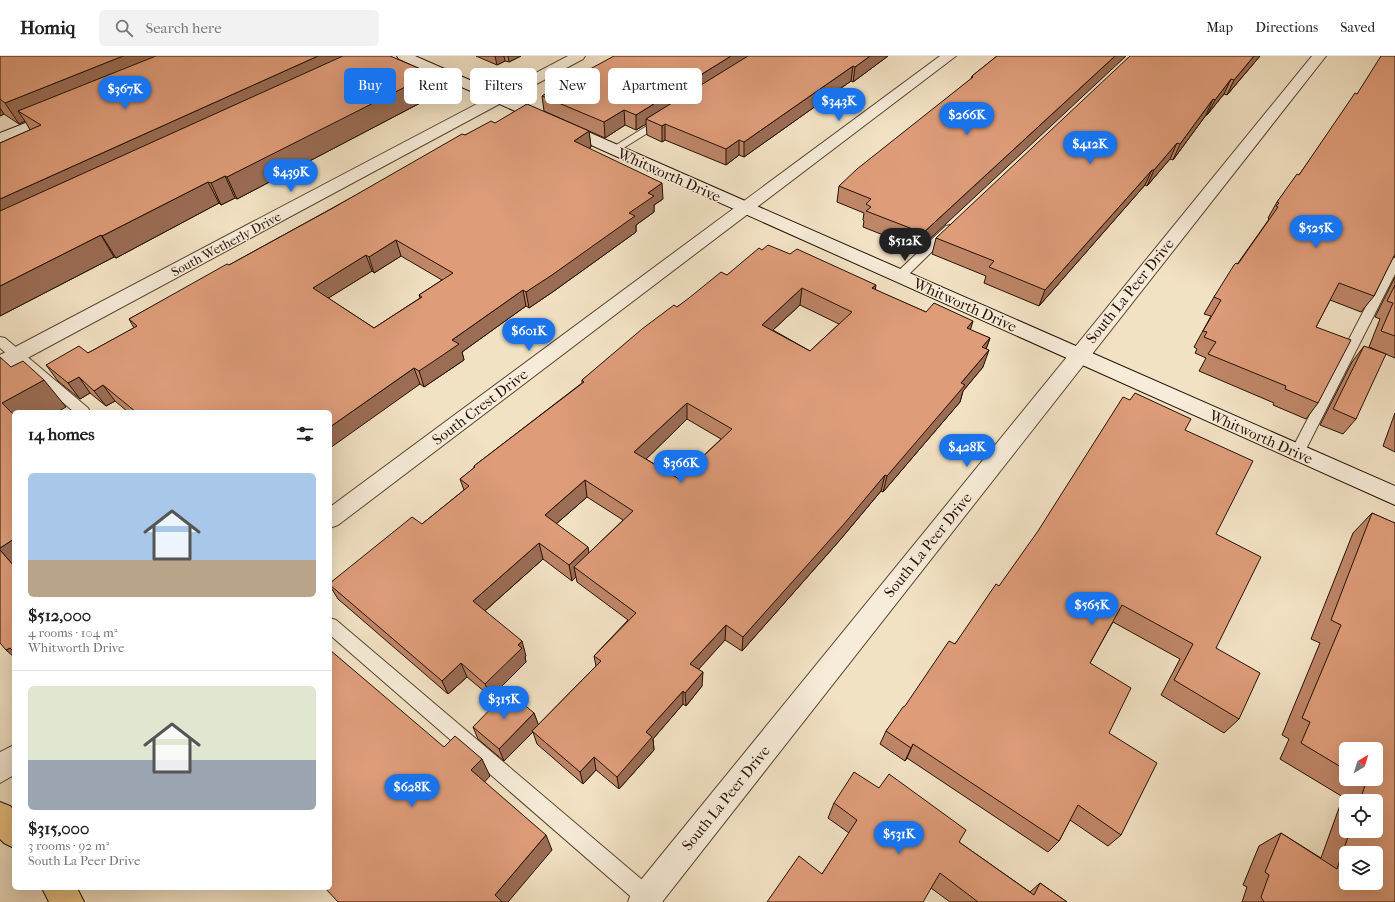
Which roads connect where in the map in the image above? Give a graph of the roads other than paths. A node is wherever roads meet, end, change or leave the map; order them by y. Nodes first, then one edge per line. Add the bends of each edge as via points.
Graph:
1 (404, 56) edge
2 (578, 56) edge
3 (949, 56) edge
4 (1319, 56) edge
5 (537, 78) edge
6 (470, 85) edge
7 (488, 104) edge
8 (512, 104) edge
9 (71, 109) edge
10 (673, 112) edge
11 (0, 138) edge
12 (613, 150) junction
13 (746, 209) junction
14 (956, 222) edge
15 (1395, 262) edge
16 (900, 276) junction
17 (0, 341) edge
18 (1079, 356) junction
19 (8, 360) edge
20 (80, 410) edge
21 (1297, 453) junction
22 (1395, 496) edge
23 (332, 518) edge
24 (332, 627) edge
25 (12, 760) edge
26 (0, 769) edge
27 (0, 816) edge
28 (12, 831) edge
29 (60, 890) edge
30 (648, 900) edge
31 (69, 902) edge

1 - 6 street, Whitworth Drive
2 - 5 street, South Wetherly Drive
3 - 13 street, South Crest Drive
4 - 18 street, South La Peer Drive
7 - 19 street, South Wetherly Drive
8 - 12 street, Whitworth Drive
9 - 11 street
10 - 12 lane
12 - 13 street, Whitworth Drive
13 - 16 street, Whitworth Drive
13 - 23 street, South Crest Drive
14 - 16 lane
15 - 21 lane
16 - 18 street, Whitworth Drive
17 - 19 lane
18 - 21 street, Whitworth Drive
18 - 30 street, South La Peer Drive
19 - 20 lane
21 - 22 street, Whitworth Drive
24 - 30 lane
25 - 26 street
27 - 28 main road
29 - 31 main road

